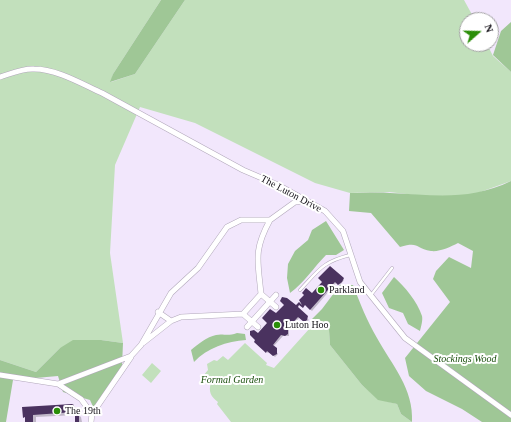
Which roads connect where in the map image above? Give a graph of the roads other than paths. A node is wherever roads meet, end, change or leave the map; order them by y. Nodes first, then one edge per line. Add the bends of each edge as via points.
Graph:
1 (0, 77) edge
2 (306, 201) junction
3 (270, 220) junction
4 (351, 255) junction
5 (392, 268) dead end
6 (300, 290) dead end
7 (261, 294) junction
8 (276, 294) dead end
9 (370, 295) junction
10 (270, 302) junction
11 (276, 307) dead end
12 (158, 312) junction
13 (243, 314) junction
14 (171, 320) junction
15 (252, 321) junction
16 (247, 327) dead end
17 (258, 327) dead end
18 (141, 345) junction
19 (131, 356) junction
20 (0, 375) edge
21 (58, 384) junction
22 (92, 414) junction
23 (511, 415) edge
24 (91, 422) edge

1 - 2 street, The Luton Drive via 32,68 79,83
2 - 3 street via 296,202
2 - 4 street, The Luton Drive via 325,211 343,231
3 - 7 street via 260,238 257,256
3 - 12 street via 240,220 227,227 198,268 171,293
4 - 6 lane via 330,261
4 - 9 street, The Luton Drive via 360,282
5 - 9 lane
7 - 10 street
7 - 13 street
8 - 10 street
9 - 23 street, The Luton Drive via 405,338
10 - 11 street
10 - 15 street
12 - 14 street
12 - 18 street
13 - 14 street via 201,315
13 - 15 street
14 - 18 street
15 - 16 street
15 - 17 street
18 - 19 street
19 - 21 street
19 - 22 street
20 - 21 street
21 - 22 street via 81,399
22 - 24 street

